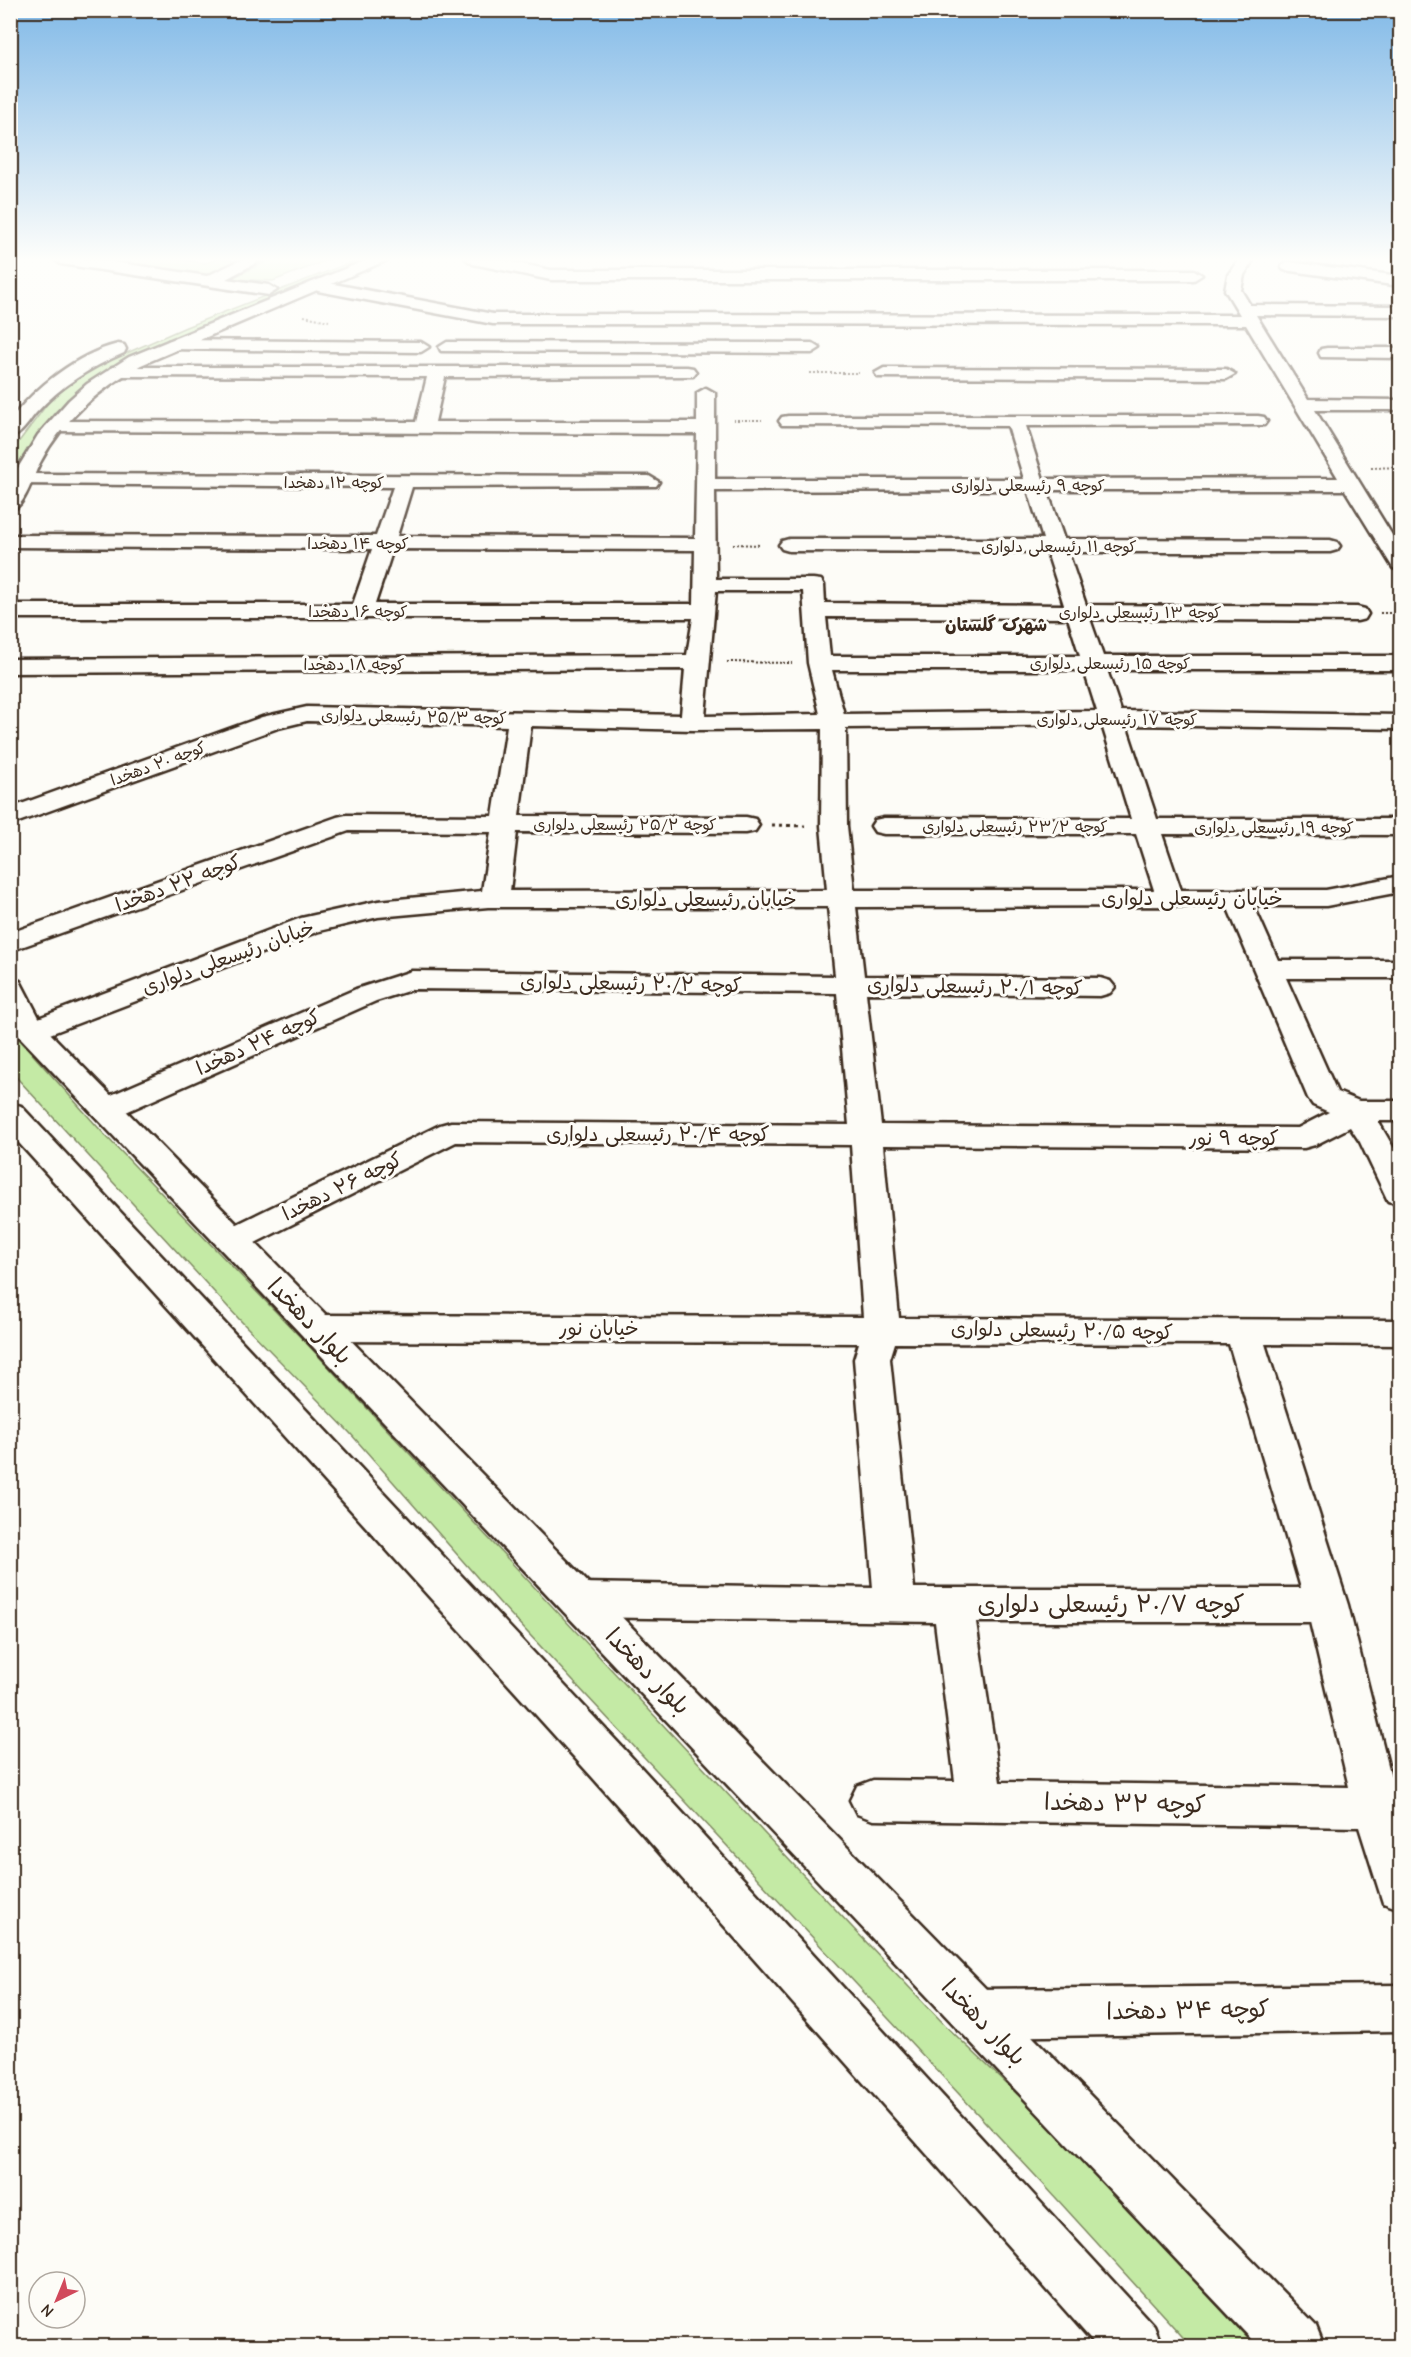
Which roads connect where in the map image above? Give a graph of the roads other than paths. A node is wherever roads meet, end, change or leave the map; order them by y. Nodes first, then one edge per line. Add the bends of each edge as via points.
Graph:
1 (82, 369) edge
2 (122, 369) edge
3 (817, 369) edge
4 (1052, 369) edge
5 (1280, 369) edge
6 (118, 371) junction
7 (290, 371) joint
8 (437, 372) junction
9 (687, 372) dead end
10 (818, 373) road end
11 (884, 373) road end
12 (1054, 374) junction
13 (1226, 374) dead end
14 (706, 393) dead end
15 (1302, 404) junction
16 (1401, 405) edge
17 (788, 421) road end
18 (1015, 421) junction
19 (1258, 421) dead end
20 (705, 424) junction
21 (54, 427) junction
22 (424, 428) junction
23 (10, 433) edge
24 (20, 480) junction
25 (404, 482) junction
26 (648, 482) dead end
27 (1352, 484) junction
28 (705, 485) junction
29 (1036, 485) junction
30 (10, 505) edge
31 (1393, 539) edge
32 (10, 541) edge
33 (385, 543) junction
34 (705, 544) junction
35 (789, 545) road end
36 (1056, 546) junction
37 (1330, 546) dead end
38 (1401, 564) edge
39 (705, 585) junction
40 (815, 610) junction
41 (10, 611) edge
42 (362, 611) junction
43 (705, 611) junction
44 (1077, 612) junction
45 (1357, 614) dead end
46 (697, 662) junction
47 (819, 663) junction
48 (1094, 663) junction
49 (1401, 663) edge
50 (10, 666) edge
51 (308, 714) joint
52 (520, 718) junction
53 (1112, 718) junction
54 (834, 721) junction
55 (1401, 722) edge
56 (693, 723) junction
57 (10, 817) edge
58 (346, 823) joint
59 (504, 824) junction
60 (746, 825) road end
61 (884, 826) dead end
62 (1147, 827) junction
63 (1401, 827) edge
64 (1401, 884) edge
65 (839, 898) junction
66 (1170, 898) junction
67 (1237, 898) junction
68 (495, 899) junction
69 (10, 944) edge
70 (1267, 969) junction
71 (1401, 969) edge
72 (412, 980) joint
73 (849, 985) junction
74 (10, 987) edge
75 (1100, 987) dead end
76 (31, 1031) junction
77 (106, 1109) junction
78 (1355, 1111) junction
79 (1401, 1111) edge
80 (13, 1116) edge
81 (451, 1132) joint
82 (866, 1136) junction
83 (1401, 1193) edge
84 (232, 1240) junction
85 (317, 1328) junction
86 (882, 1328) junction
87 (1243, 1332) junction
88 (1401, 1332) edge
89 (579, 1600) junction
90 (895, 1603) junction
91 (953, 1603) junction
92 (1327, 1605) junction
93 (873, 1800) dead end
94 (980, 1801) junction
95 (1376, 1807) junction
96 (1401, 1888) edge
97 (1401, 2008) edge
98 (975, 2013) junction
99 (1134, 2346) edge
100 (1296, 2346) edge

1 - 23 street via 44,394
2 - 6 street
3 - 10 street
4 - 12 street
5 - 15 street
6 - 7 street
6 - 21 street via 78,398
7 - 8 street
8 - 9 street
8 - 22 street
11 - 12 street
12 - 13 street
14 - 20 street
15 - 16 street
15 - 27 street
17 - 18 street
18 - 19 street
18 - 29 street
20 - 22 street
20 - 28 street
21 - 22 street
21 - 24 street
24 - 25 street, کوچه ۱۲ دهخدا
24 - 30 street
25 - 26 street, کوچه ۱۲ دهخدا
25 - 33 street
27 - 29 street, کوچه ۹ رئیسعلی دلواری
27 - 31 street
28 - 29 street, کوچه ۹ رئیسعلی دلواری
28 - 34 street
29 - 36 street
31 - 38 street
32 - 33 street, کوچه ۱۴ دهخدا
33 - 34 street, کوچه ۱۴ دهخدا
33 - 42 street
34 - 39 street
35 - 36 street, کوچه ۱۱ رئیسعلی دلواری
36 - 37 street, کوچه ۱۱ رئیسعلی دلواری
36 - 44 street
39 - 40 street via 813,585
39 - 43 street
40 - 44 street, کوچه ۱۳ رئیسعلی دلواری
40 - 47 street
41 - 42 street, کوچه ۱۶ دهخدا
42 - 43 street, کوچه ۱۶ دهخدا
43 - 46 street
44 - 45 street, کوچه ۱۳ رئیسعلی دلواری
44 - 48 street
46 - 50 street, کوچه ۱۸ دهخدا
46 - 56 street
47 - 48 street, کوچه ۱۵ رئیسعلی دلواری
47 - 54 street
48 - 49 street, کوچه ۱۵ رئیسعلی دلواری
48 - 53 street
51 - 52 street, کوچه ۲۵/۳ رئیسعلی دلواری
51 - 57 street, کوچه ۲۰ دهخدا via 271,722
52 - 56 street, کوچه ۲۵/۳ رئیسعلی دلواری
52 - 59 street
53 - 54 street, کوچه ۱۷ رئیسعلی دلواری
53 - 55 street, کوچه ۱۷ رئیسعلی دلواری
53 - 62 street
54 - 56 street, کوچه ۱۷ رئیسعلی دلواری
54 - 65 street
58 - 59 street, کوچه ۲۵/۲ رئیسعلی دلواری
58 - 69 street, کوچه ۲۲ دهخدا
59 - 60 street, کوچه ۲۵/۲ رئیسعلی دلواری
59 - 68 street
61 - 62 street, کوچه ۲۳/۲ رئیسعلی دلواری
62 - 63 street, کوچه ۱۹ رئیسعلی دلواری
62 - 66 street
64 - 67 street, خیابان رئیسعلی دلواری via 1326,898
65 - 66 street, خیابان رئیسعلی دلواری
65 - 68 street, خیابان رئیسعلی دلواری
65 - 73 street
66 - 67 street, خیابان رئیسعلی دلواری
67 - 70 street
68 - 76 street, خیابان رئیسعلی دلواری via 378,909 311,924
70 - 71 street
70 - 78 street via 1324,1098
72 - 73 street, کوچه ۲۰/۲ رئیسعلی دلواری
72 - 77 street, کوچه ۲۴ دهخدا via 366,994
73 - 75 street, کوچه ۲۰/۱ رئیسعلی دلواری
73 - 82 street
74 - 76 street, بلوار دهخدا
76 - 77 street, بلوار دهخدا
77 - 84 street, بلوار دهخدا
78 - 79 street
78 - 82 street, کوچه ۹ نور via 1304,1138
78 - 83 street via 1376,1141
80 - 99 street via 609,1764
81 - 82 street, کوچه ۲۰/۴ رئیسعلی دلواری
81 - 84 street, کوچه ۲۶ دهخدا
82 - 86 street
84 - 85 street, بلوار دهخدا
85 - 86 street, خیابان نور
85 - 89 street, بلوار دهخدا
86 - 87 street, کوچه ۲۰/۵ رئیسعلی دلواری
86 - 90 street via 872,1359
87 - 88 street, کوچه ۲۰/۵ رئیسعلی دلواری
87 - 92 street
89 - 90 street, کوچه ۲۰/۷ رئیسعلی دلواری
89 - 98 street, بلوار دهخدا
90 - 91 street, کوچه ۲۰/۷ رئیسعلی دلواری
91 - 92 street, کوچه ۲۰/۷ رئیسعلی دلواری
91 - 94 street
92 - 95 street
93 - 94 street, کوچه ۳۲ دهخدا
94 - 95 street, کوچه ۳۲ دهخدا
95 - 96 street
97 - 98 street, کوچه ۳۴ دهخدا
98 - 100 street, بلوار دهخدا

